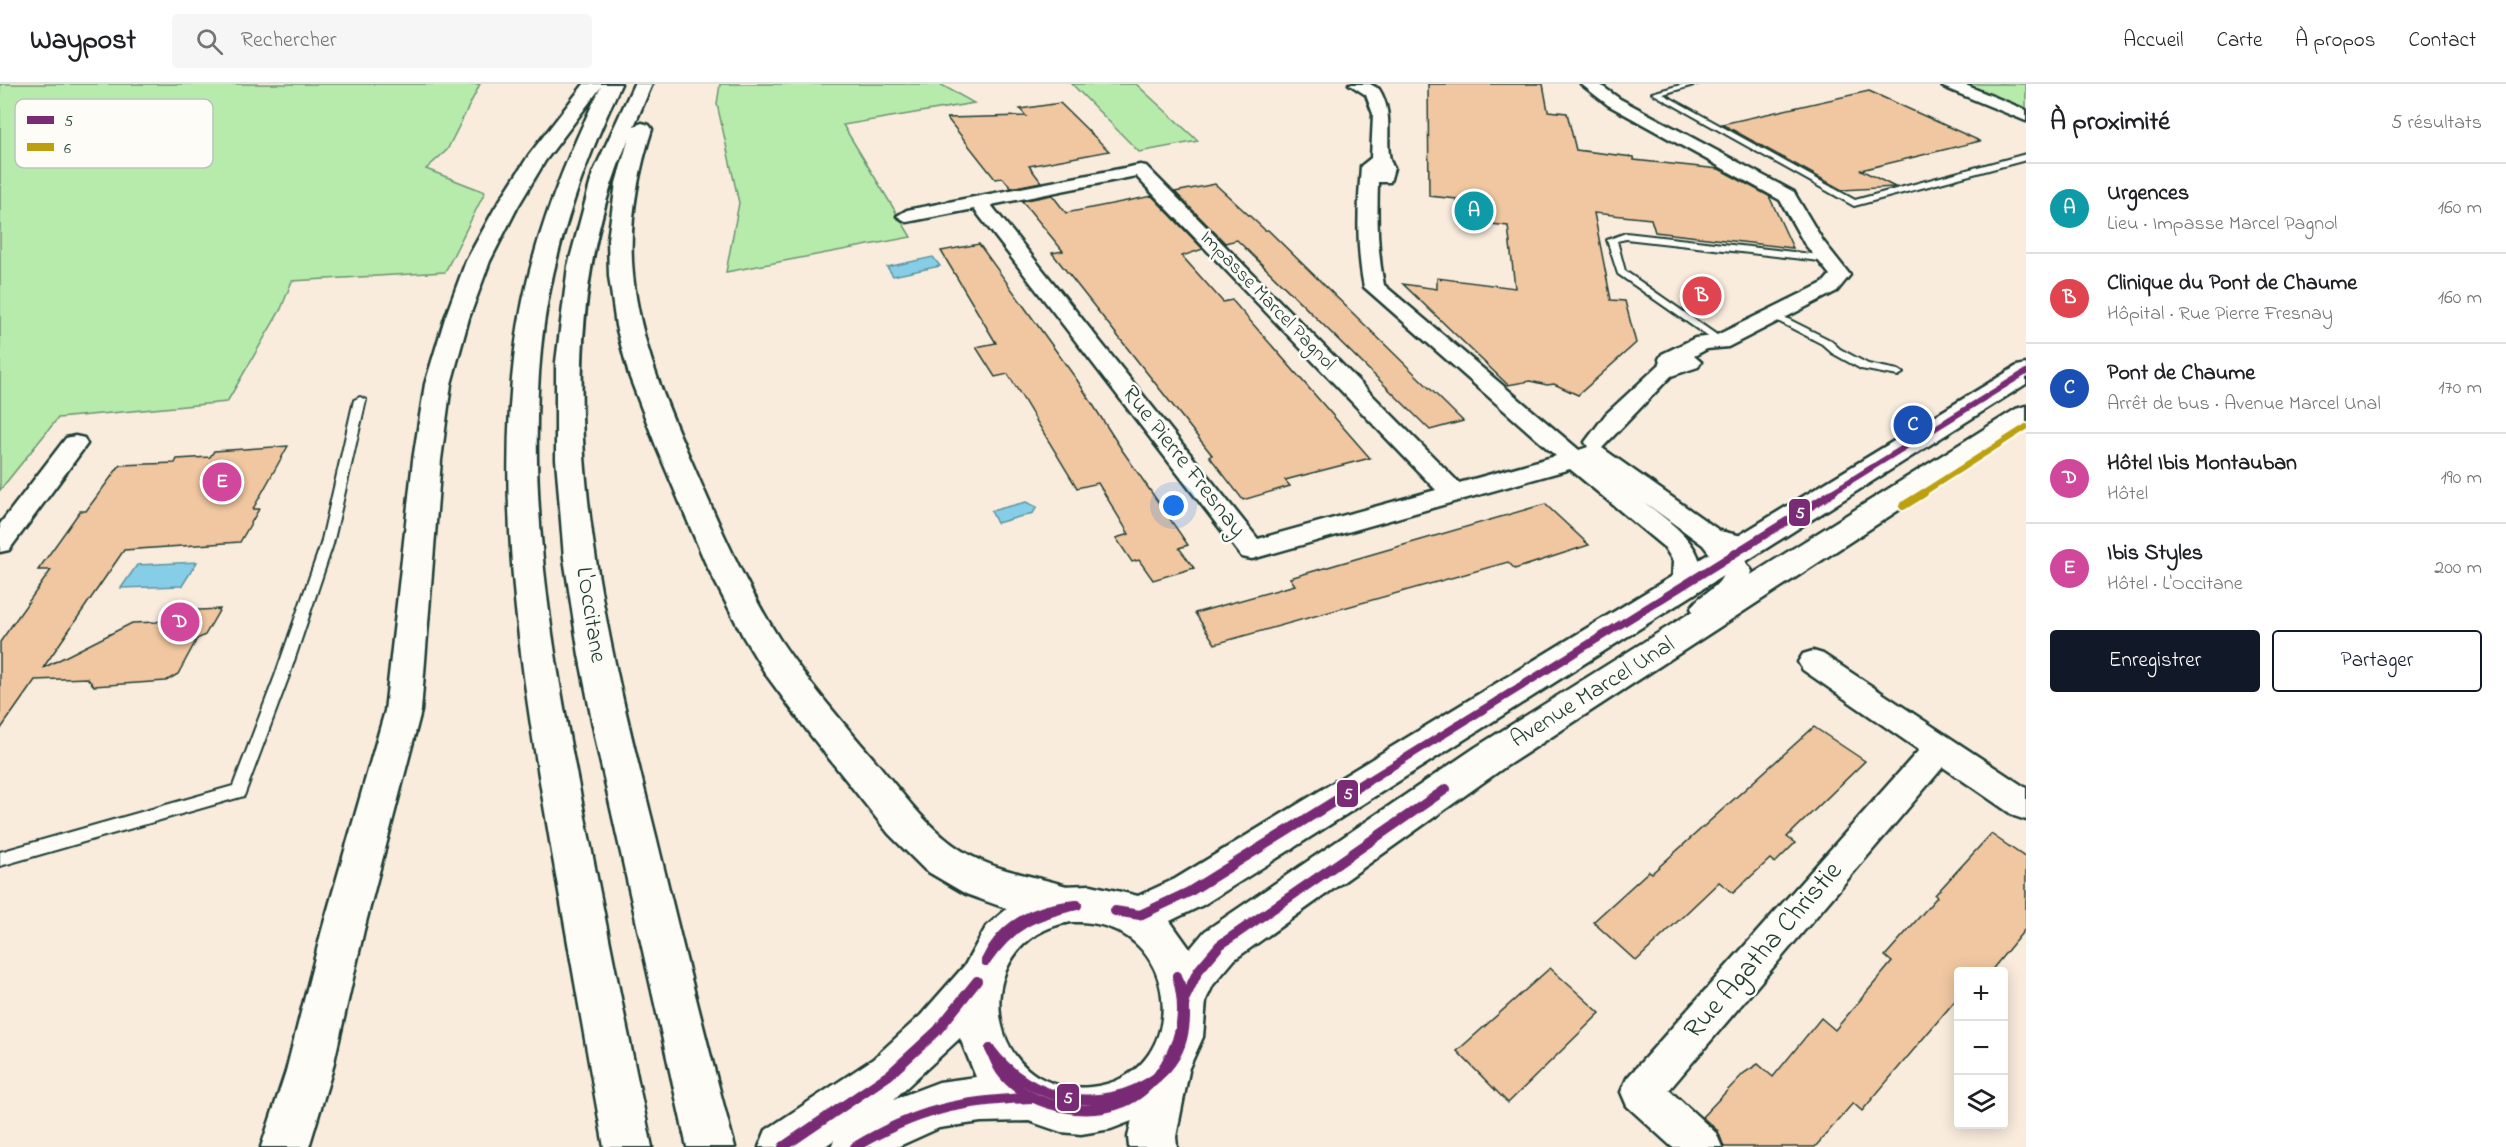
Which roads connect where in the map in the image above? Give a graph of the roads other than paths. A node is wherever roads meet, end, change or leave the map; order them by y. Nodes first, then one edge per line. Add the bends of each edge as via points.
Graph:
1 (594, 84) edge
2 (612, 84) edge
3 (643, 84) edge
4 (655, 84) edge
5 (1357, 84) edge
6 (1589, 84) edge
7 (1693, 84) edge
8 (1949, 84) edge
9 (2026, 116) edge
10 (2026, 157) edge
11 (979, 202) junction
12 (907, 216) dead end
13 (1829, 259) junction
14 (1773, 315) junction
15 (1720, 342) junction
16 (2026, 372) edge
17 (1898, 373) dead end
18 (360, 400) dead end
19 (2026, 415) edge
20 (75, 444) dead end
21 (1576, 445) junction
22 (1452, 491) junction
23 (0, 543) edge
24 (1728, 547) junction
25 (1686, 583) junction
26 (1813, 662) dead end
27 (1940, 748) junction
28 (1489, 758) junction
29 (2026, 806) edge
30 (0, 859) edge
31 (1067, 904) junction
32 (1116, 911) junction
33 (977, 981) junction
34 (1185, 998) junction
35 (1166, 1071) junction
36 (1033, 1098) junction
37 (625, 1130) edge
38 (285, 1147) edge
39 (711, 1147) edge
40 (783, 1147) edge
41 (855, 1147) edge
42 (1153, 1147) edge
43 (1702, 1147) edge

1 - 38 main road via 536,159 506,208 478,261 457,318 438,384 427,460 403,711 309,1071
2 - 37 main road via 559,206 541,272 528,349 524,440 526,562 545,711
3 - 39 main road, L'Occitane via 615,140 589,220 574,301 569,423 573,502 603,699
4 - 31 main road via 633,153 621,212 621,276 634,348 649,399 713,545 769,650 829,733 912,831 951,866 994,889
5 - 21 street via 1373,92 1381,114 1380,161 1385,178 1368,190 1369,262 1374,287 1518,412
6 - 13 street via 1614,102 1787,196 1814,243
7 - 10 lane via 1656,93 1854,203
8 - 9 street
11 - 12 street
11 - 22 street, Impasse Marcel Pagnol via 1140,170
11 - 22 street, Rue Pierre Fresnay via 1252,550
13 - 14 street via 1838,269 1839,279
13 - 15 lane via 1626,236 1612,240 1621,272
14 - 15 street
14 - 17 lane via 1865,367
15 - 21 street via 1715,350 1683,366 1672,365 1614,418
16 - 24 main road, Avenue Marcel Unal
18 - 30 lane via 327,544 239,791
19 - 28 main road, Avenue Marcel Unal
20 - 23 street
21 - 22 street, Rue Pierre Fresnay
21 - 24 street
21 - 25 street via 1674,541 1687,560
24 - 25 main road, Avenue Marcel Unal
24 - 28 street via 1738,572 1734,587
25 - 32 main road, Avenue Marcel Unal via 1189,892 1140,915
26 - 27 street
27 - 29 street
27 - 43 street, Rue Agatha Christie via 1641,1092
28 - 34 main road, Avenue Marcel Unal via 1220,945 1198,971
31 - 32 main road
31 - 33 main road via 1037,912 1010,927 989,951
32 - 34 main road via 1141,925 1162,945 1177,970
33 - 36 main road via 975,1014 984,1047 1004,1076
33 - 40 main road via 937,1030 889,1075
34 - 35 main road via 1179,1048
35 - 36 main road via 1140,1095 1106,1109 1068,1110
35 - 42 main road
36 - 41 main road via 970,1098 924,1107

